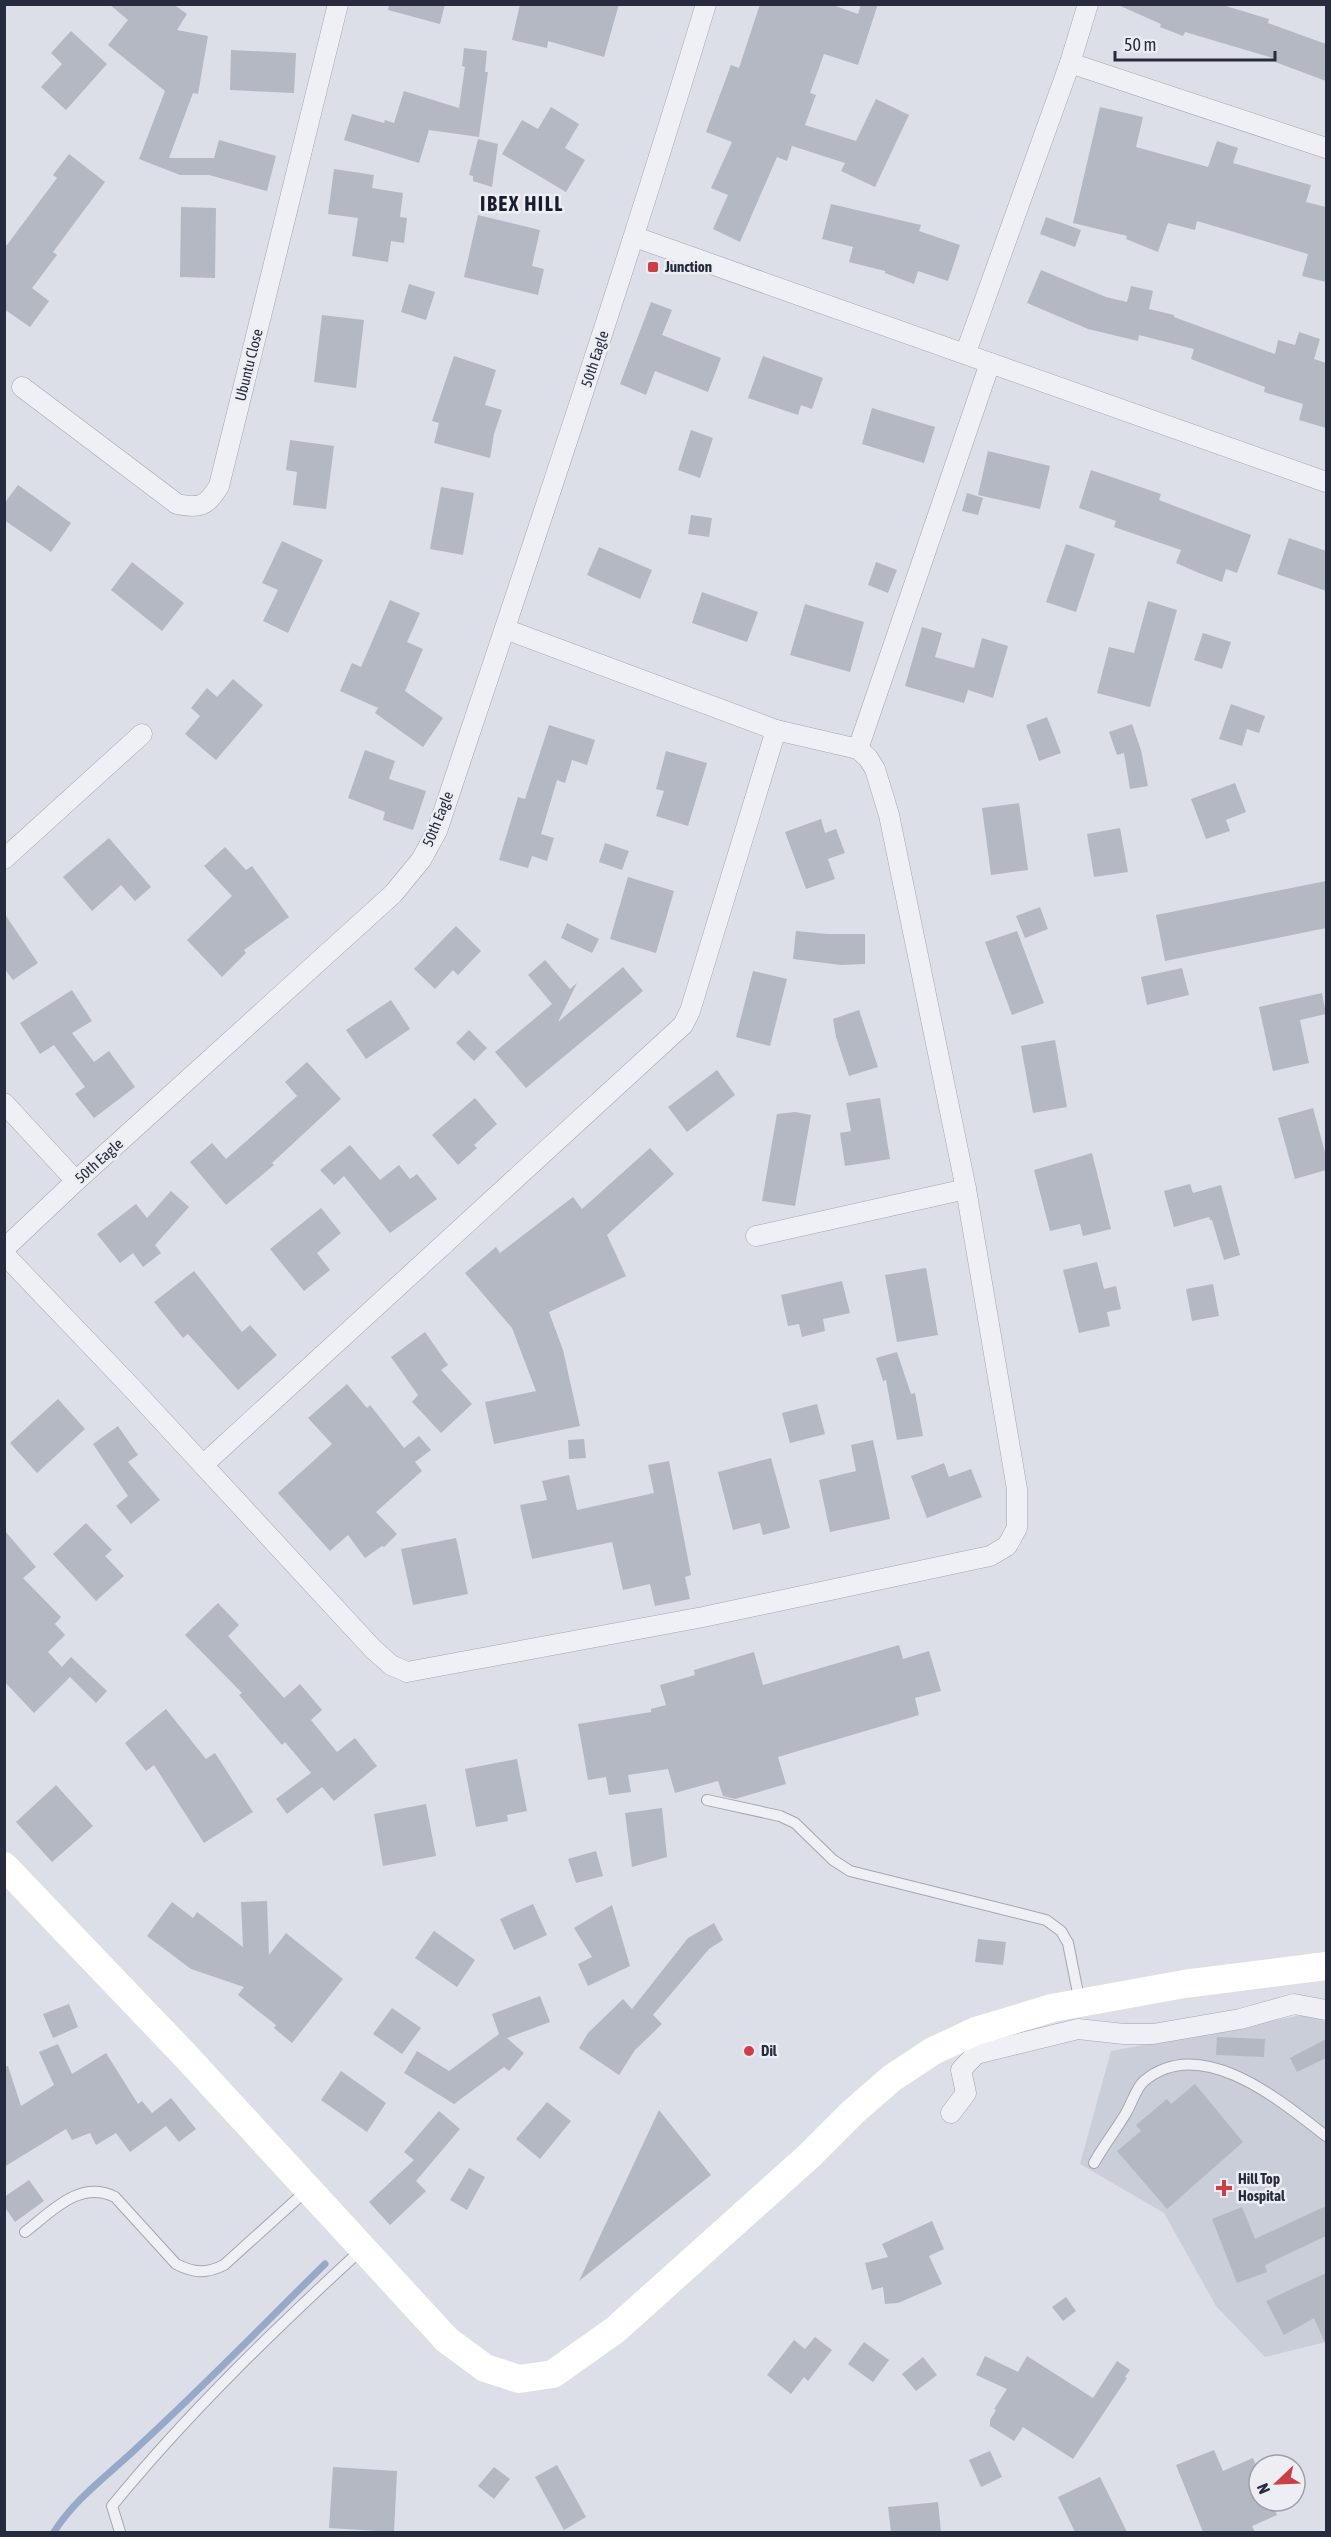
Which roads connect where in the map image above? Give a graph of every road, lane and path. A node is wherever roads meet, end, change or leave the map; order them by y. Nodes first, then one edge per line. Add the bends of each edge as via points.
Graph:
1 (338, 4) edge
2 (706, 4) edge
3 (1088, 4) edge
4 (1070, 63) junction
5 (1326, 148) edge
6 (635, 237) junction
7 (966, 352) junction
8 (990, 363) junction
9 (22, 387) dead end
10 (1326, 482) edge
11 (505, 629) junction
12 (776, 730) junction
13 (142, 734) dead end
14 (858, 749) junction
15 (4, 859) edge
16 (4, 1103) edge
17 (76, 1181) junction
18 (966, 1189) junction
19 (756, 1236) dead end
20 (4, 1252) edge
21 (203, 1465) junction
22 (706, 1800) dead end
23 (4, 1866) edge
24 (1326, 1966) edge
25 (1080, 2003) junction
26 (1326, 2010) edge
27 (951, 2112) dead end
28 (1326, 2136) edge
29 (1094, 2163) dead end
30 (307, 2190) junction
31 (25, 2232) dead end
32 (362, 2249) junction
33 (120, 2532) edge

1 - 9 street, Ubuntu Close via 219,486 210,501 194,508 177,504
2 - 6 street, 50th Eagle
3 - 4 street
4 - 5 street
4 - 7 street
6 - 7 street
6 - 11 street, 50th Eagle
7 - 8 street
8 - 10 street
8 - 14 street
11 - 12 street
11 - 17 street, 50th Eagle via 437,831 409,877
12 - 14 street
12 - 21 street via 683,1025
13 - 15 street
14 - 18 street via 875,769 882,789
16 - 17 street
17 - 20 street, 50th Eagle
18 - 19 street
18 - 21 street via 1017,1489 1017,1527 1007,1546 990,1556 703,1617 408,1672 373,1649
20 - 21 street
22 - 25 lane via 780,1816 795,1823 850,1871 1046,1920 1068,1943
23 - 30 main road
24 - 25 main road via 1184,1984
25 - 32 main road via 976,2031 933,2051 892,2078 615,2330 553,2374 519,2379 485,2368 447,2340
26 - 27 street via 1294,2004 1240,2019 1153,2034 1078,2029 976,2054 960,2070 966,2093
28 - 29 lane via 1269,2091 1215,2067 1170,2065 1142,2082
30 - 31 lane via 224,2265 200,2273 176,2264 115,2197 103,2191 77,2194
30 - 32 main road
32 - 33 lane via 299,2307 153,2456 112,2506

